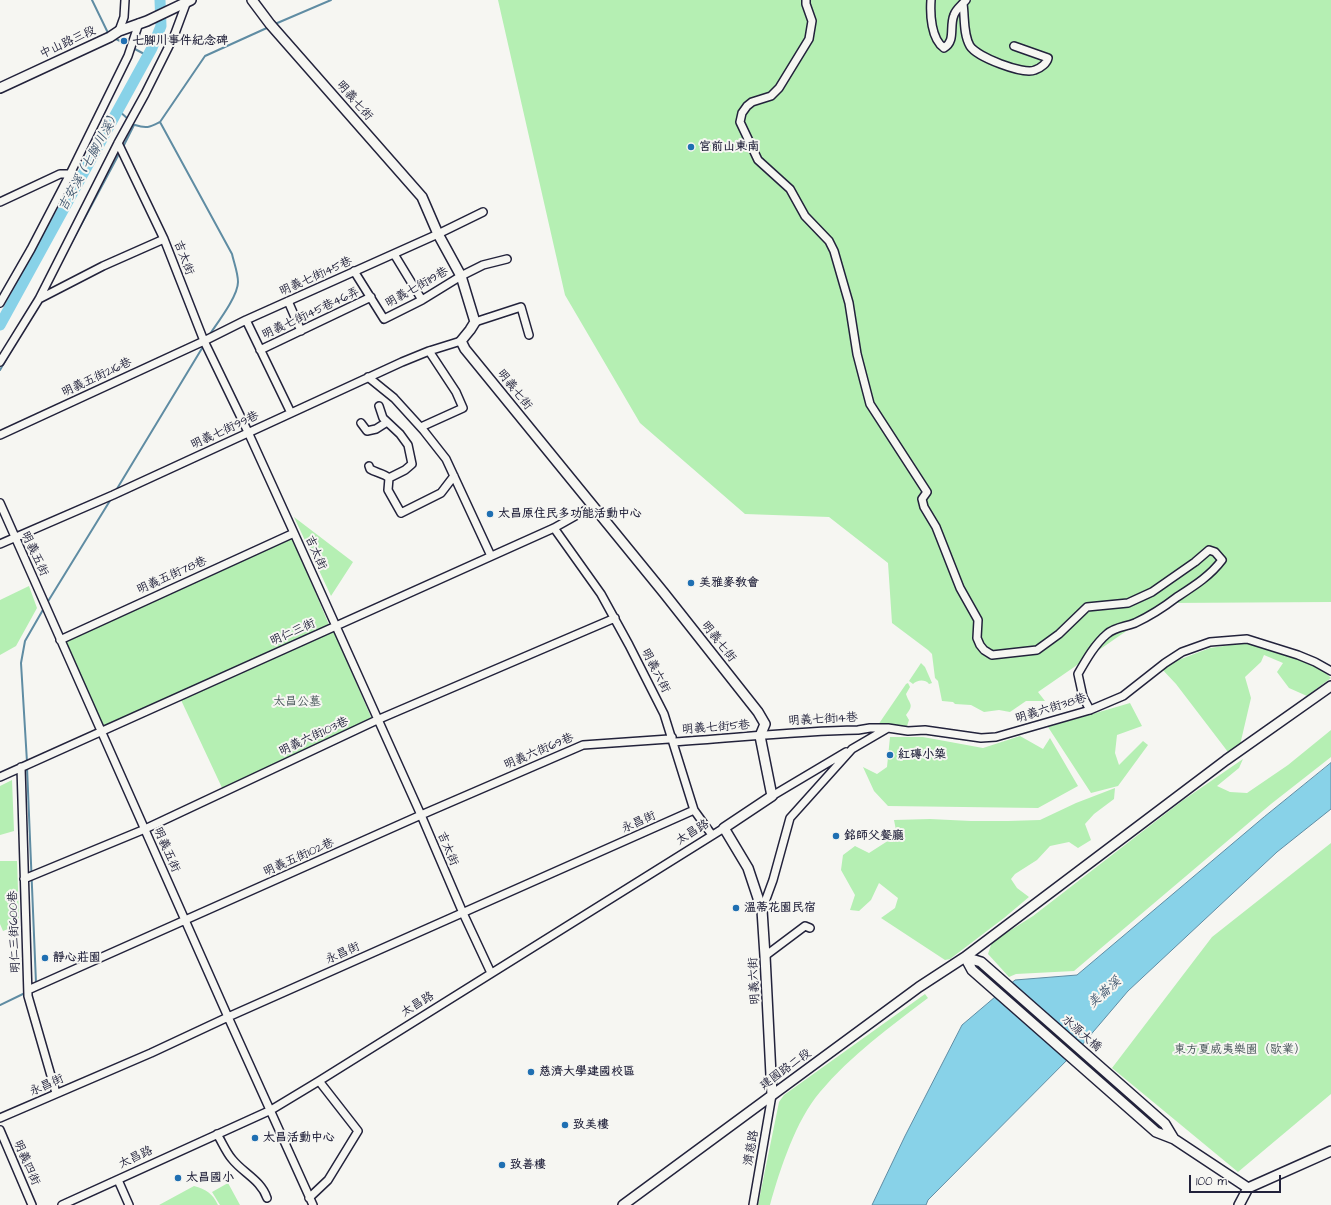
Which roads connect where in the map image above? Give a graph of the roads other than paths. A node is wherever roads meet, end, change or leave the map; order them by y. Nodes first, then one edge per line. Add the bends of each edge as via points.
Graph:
1 (125, 0) edge
2 (187, 0) edge
3 (252, 0) edge
4 (806, 0) edge
5 (930, 0) edge
6 (964, 2) edge
7 (143, 22) junction
8 (119, 31) junction
9 (1014, 46) dead end
10 (0, 88) edge
11 (118, 143) junction
12 (70, 174) junction
13 (0, 202) edge
14 (483, 212) dead end
15 (438, 234) junction
16 (164, 239) junction
17 (394, 254) junction
18 (507, 259) dead end
19 (354, 271) junction
20 (461, 276) junction
21 (371, 297) junction
22 (39, 299) junction
23 (422, 300) junction
24 (288, 302) junction
25 (0, 304) edge
26 (246, 320) junction
27 (475, 322) junction
28 (301, 330) junction
29 (529, 335) dead end
30 (204, 341) junction
31 (461, 341) junction
32 (260, 350) junction
33 (429, 351) junction
34 (0, 362) edge
35 (368, 377) junction
36 (379, 406) dead end
37 (291, 413) junction
38 (387, 422) junction
39 (361, 423) dead end
40 (420, 427) junction
41 (248, 432) junction
42 (0, 435) edge
43 (369, 466) dead end
44 (454, 476) junction
45 (389, 478) junction
46 (0, 503) edge
47 (593, 506) junction
48 (554, 528) junction
49 (294, 533) junction
50 (15, 537) junction
51 (0, 544) edge
52 (491, 556) junction
53 (615, 618) junction
54 (336, 626) junction
55 (60, 640) junction
56 (1331, 671) edge
57 (1331, 686) edge
58 (1090, 710) junction
59 (377, 720) junction
60 (888, 728) junction
61 (101, 732) junction
62 (760, 736) junction
63 (673, 740) junction
64 (852, 749) junction
65 (25, 765) junction
66 (0, 777) edge
67 (772, 796) junction
68 (694, 810) junction
69 (421, 815) junction
70 (724, 828) junction
71 (145, 829) junction
72 (712, 835) junction
73 (24, 879) junction
74 (762, 910) junction
75 (463, 913) junction
76 (186, 921) junction
77 (810, 928) dead end
78 (766, 956) junction
79 (965, 957) junction
80 (491, 973) junction
81 (28, 990) junction
82 (228, 1017) junction
83 (319, 1081) junction
84 (56, 1093) junction
85 (772, 1095) junction
86 (271, 1110) junction
87 (0, 1118) edge
88 (0, 1130) edge
89 (217, 1134) junction
90 (1174, 1139) junction
91 (1331, 1151) edge
92 (118, 1180) junction
93 (1248, 1188) junction
94 (267, 1198) dead end
95 (309, 1198) junction
96 (32, 1205) edge
97 (62, 1205) edge
98 (129, 1205) edge
99 (313, 1205) edge
100 (623, 1205) edge
101 (753, 1205) edge
102 (1239, 1205) edge

1 - 8 street via 124,17
2 - 7 street, 中山路三段 via 173,10
2 - 11 street via 174,36
3 - 15 street, 明義七街 via 422,197
4 - 58 street via 812,20 809,39 779,88 771,96 747,106 740,122 758,160 790,189 805,216 829,241 849,303 857,354 870,404 927,492 922,499 924,507 936,527 960,588 978,620 977,638 984,650 992,655 1037,650 1059,634 1087,607 1128,603 1152,592 1209,550 1215,552 1222,560 1215,570 1159,610 1135,623 1113,629 1106,635 1078,674 1083,697
5 - 6 street via 933,29 944,48 951,38 953,17
6 - 9 street via 965,29 970,47 1007,67 1024,71 1035,71 1047,63 1048,58
7 - 8 street, 中山路三段
7 - 12 street
8 - 10 street, 中山路三段
11 - 16 street, 吉太街
11 - 22 street
12 - 13 street via 60,174
12 - 25 street
14 - 15 street, 明義七街145巷
15 - 17 street, 明義七街145巷
15 - 20 street, 明義七街
16 - 22 street via 103,266
16 - 30 street, 吉太街
17 - 19 street, 明義七街145巷
17 - 23 street
18 - 20 street, 明義七街119巷 via 483,265
19 - 21 street
19 - 24 street, 明義七街145巷
20 - 23 street, 明義七街119巷
20 - 27 street, 明義七街
21 - 23 street, 明義七街119巷 via 384,319
21 - 28 street, 明義七街145巷46弄
22 - 34 street
24 - 26 street, 明義七街145巷
24 - 28 street
26 - 30 street, 明義七街145巷
26 - 32 street
27 - 29 street via 521,307
27 - 31 street
28 - 32 street, 明義七街145巷46弄
30 - 41 street, 吉太街
30 - 42 street, 明義五街216巷
31 - 33 street, 明義七街99巷
31 - 47 street, 明義七街
32 - 37 street
33 - 35 street, 明義七街99巷
33 - 40 street via 464,408
35 - 37 street, 明義七街99巷
35 - 40 street via 394,398
36 - 38 street
37 - 41 street, 明義七街99巷
38 - 39 street via 376,429 367,430
38 - 45 street via 408,445 412,464
40 - 44 street via 446,459
41 - 49 street, 吉太街
41 - 50 street, 明義七街99巷
43 - 45 street via 374,472 385,474
44 - 45 street via 441,492 401,513 388,490
44 - 52 street
46 - 50 street, 明義五街
47 - 48 street, 明仁三街
47 - 62 street, 明義七街 via 758,712 765,724
48 - 52 street, 明仁三街
48 - 53 street, 明義六街
49 - 54 street, 吉太街
49 - 55 street, 明義五街78巷
50 - 51 street, 明義七街99巷
50 - 55 street, 明義五街
52 - 54 street, 明仁三街
53 - 59 street, 明義六街103巷
53 - 63 street, 明義六街 via 664,714
54 - 59 street, 吉太街
54 - 61 street, 明仁三街
55 - 61 street, 明義五街
56 - 58 street, 明義六街38巷 via 1298,655 1247,639 1210,642 1182,652 1123,696
57 - 79 street, 建國路二段 via 1226,760
58 - 60 street, 明義六街38巷 via 981,738
59 - 69 street, 吉太街
59 - 71 street, 明義六街103巷
60 - 62 street, 明義七街14巷 via 775,733
60 - 64 street
61 - 65 street, 明仁三街
61 - 71 street, 明義五街
62 - 63 street, 明義七街5巷
62 - 67 street, 明義七街
63 - 68 street, 明義六街
63 - 69 street, 明義六街69巷 via 583,745
64 - 67 street
64 - 74 street via 790,818
65 - 66 street, 明仁三街
65 - 73 street, 明仁三街600巷
67 - 70 street, 太昌路
68 - 72 street, 明義六街
68 - 75 street, 永昌街
69 - 75 street, 吉太街
69 - 76 street, 明義五街102巷
70 - 72 street, 太昌路
70 - 74 street, 明義六街 via 748,868
71 - 73 street, 明義六街103巷
71 - 76 street, 明義五街
72 - 80 street, 太昌路
73 - 81 street, 明仁三街600巷
74 - 78 street, 明義六街
75 - 80 street, 吉太街
75 - 82 street, 永昌街
76 - 81 street, 明義五街102巷
76 - 82 street, 明義五街
77 - 78 street via 805,926
78 - 85 street, 明義六街
79 - 85 street, 建國路二段 via 919,987
79 - 90 street, 水源大橋 via 972,970 1156,1132
79 - 90 street, 水源大橋 via 981,962 1165,1124
80 - 83 street, 太昌路
81 - 84 street, 明仁三街600巷
82 - 84 street, 永昌街
82 - 86 street, 明義五街
83 - 86 street, 太昌路
83 - 95 street via 358,1131 328,1180
84 - 87 street, 永昌街
85 - 100 street, 建國路二段
85 - 101 street, 濟慈路
86 - 89 street, 太昌路
86 - 95 street, 明義五街
88 - 96 street, 明義四街
89 - 92 street, 太昌路
89 - 94 street via 232,1159 258,1182
90 - 93 street
91 - 93 street
92 - 97 street, 太昌路
92 - 98 street
93 - 102 street
95 - 99 street, 明義五街

